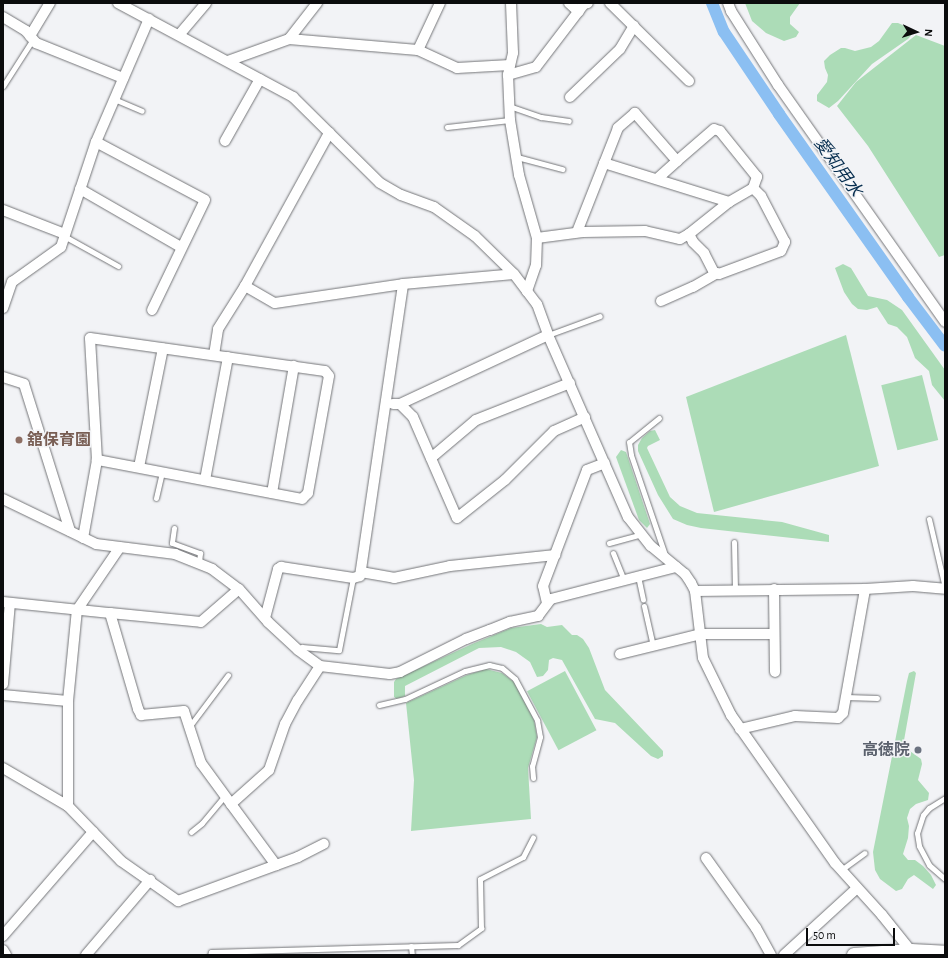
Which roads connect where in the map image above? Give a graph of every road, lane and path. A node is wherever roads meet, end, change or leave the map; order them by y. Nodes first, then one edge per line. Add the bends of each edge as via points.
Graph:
1 (50, 3) edge
2 (118, 3) edge
3 (206, 3) edge
4 (318, 3) edge
5 (440, 3) edge
6 (511, 3) edge
7 (569, 3) edge
8 (588, 3) edge
9 (610, 3) edge
10 (728, 3) edge
11 (579, 12) junction
12 (3, 17) edge
13 (149, 19) junction
14 (634, 26) junction
15 (179, 35) junction
16 (32, 37) junction
17 (289, 39) junction
18 (418, 50) junction
19 (228, 61) junction
20 (509, 70) junction
21 (123, 78) junction
22 (260, 79) junction
23 (689, 81) dead end
24 (3, 86) edge
25 (570, 97) dead end
26 (114, 99) junction
27 (509, 106) junction
28 (142, 111) dead end
29 (510, 120) junction
30 (569, 121) dead end
31 (447, 127) dead end
32 (329, 133) junction
33 (225, 141) dead end
34 (96, 142) junction
35 (516, 157) junction
36 (677, 161) junction
37 (604, 163) junction
38 (562, 169) dead end
39 (657, 179) junction
40 (753, 188) junction
41 (80, 189) junction
42 (729, 202) junction
43 (3, 210) edge
44 (577, 232) junction
45 (689, 234) junction
46 (64, 235) junction
47 (537, 238) junction
48 (181, 247) junction
49 (118, 266) dead end
50 (717, 273) junction
51 (514, 274) junction
52 (7, 281) edge
53 (403, 284) junction
54 (245, 286) junction
55 (527, 290) junction
56 (661, 301) dead end
57 (3, 308) edge
58 (152, 310) dead end
59 (600, 316) dead end
60 (945, 322) edge
61 (548, 335) junction
62 (163, 348) junction
63 (214, 355) junction
64 (228, 357) junction
65 (294, 366) junction
66 (3, 377) edge
67 (570, 383) junction
68 (400, 404) junction
69 (386, 405) junction
70 (585, 417) junction
71 (659, 418) dead end
72 (431, 458) junction
73 (97, 460) junction
74 (605, 463) junction
75 (139, 467) junction
76 (162, 472) junction
77 (205, 480) junction
78 (272, 493) junction
79 (3, 498) edge
80 (156, 498) dead end
81 (929, 519) dead end
82 (174, 528) dead end
83 (70, 531) junction
84 (642, 534) junction
85 (83, 538) junction
86 (734, 542) dead end
87 (609, 543) dead end
88 (120, 547) junction
89 (613, 553) dead end
90 (555, 555) junction
91 (666, 558) junction
92 (199, 563) junction
93 (676, 567) junction
94 (357, 575) junction
95 (638, 576) junction
96 (624, 580) junction
97 (945, 588) edge
98 (239, 589) junction
99 (774, 589) junction
100 (865, 589) junction
101 (695, 590) junction
102 (735, 590) junction
103 (643, 599) dead end
104 (7, 603) edge
105 (547, 603) junction
106 (644, 606) dead end
107 (77, 610) junction
108 (110, 614) junction
109 (265, 618) junction
110 (701, 634) junction
111 (774, 634) junction
112 (653, 646) junction
113 (298, 650) junction
114 (620, 654) dead end
115 (320, 666) junction
116 (775, 672) dead end
117 (228, 675) dead end
118 (3, 684) edge
119 (3, 695) edge
120 (846, 697) junction
121 (877, 698) dead end
122 (68, 701) junction
123 (379, 705) dead end
124 (189, 727) junction
125 (740, 729) junction
126 (3, 768) edge
127 (533, 778) dead end
128 (945, 798) edge
129 (228, 800) junction
130 (68, 806) junction
131 (93, 832) junction
132 (191, 832) dead end
133 (533, 837) dead end
134 (324, 844) dead end
135 (864, 853) dead end
136 (706, 858) dead end
137 (276, 865) junction
138 (841, 870) junction
139 (945, 879) edge
140 (150, 880) junction
141 (857, 888) junction
142 (3, 936) edge
143 (412, 946) junction
144 (3, 950) edge
145 (910, 953) edge
146 (945, 953) edge
147 (6, 955) edge
148 (86, 955) edge
149 (210, 955) edge
150 (412, 955) edge
151 (771, 955) edge
152 (784, 955) edge
153 (854, 955) edge

1 - 16 street
2 - 13 street
3 - 15 street
4 - 17 street
5 - 18 street
6 - 20 street via 513,52
7 - 11 street
8 - 11 street via 584,4
9 - 14 street
10 - 60 street via 778,85
11 - 20 street via 536,67
12 - 16 street
13 - 15 street
13 - 21 street
14 - 23 street
14 - 25 street via 620,49
15 - 19 street
16 - 21 street via 36,43
16 - 24 lane
17 - 18 street
17 - 19 street
18 - 20 street via 457,68
19 - 22 street
20 - 27 street
21 - 26 street
22 - 32 street via 293,97
22 - 33 street
26 - 28 lane
26 - 34 street
27 - 29 street
27 - 30 lane
29 - 31 lane
29 - 35 street
32 - 51 street via 380,183 401,195 434,207 475,236
32 - 54 street
34 - 41 street
34 - 48 street via 205,200
35 - 38 lane
35 - 47 street
36 - 37 street via 634,113 618,128
36 - 39 street
36 - 40 street via 714,129 720,131 757,177
37 - 39 street
37 - 44 street
39 - 42 street
40 - 42 street
40 - 50 street via 761,196 785,242 781,251
41 - 46 street
41 - 48 street
42 - 45 street
43 - 46 street
44 - 45 street via 645,231 680,239
44 - 47 street
45 - 50 street via 704,253 714,273
46 - 49 lane
46 - 52 street via 61,247
47 - 55 street via 536,265
48 - 58 street
50 - 56 street
51 - 53 street
51 - 55 street
52 - 57 street
53 - 54 street via 275,302
53 - 69 street
54 - 63 street via 218,329
55 - 61 street via 537,304
59 - 61 lane
61 - 67 street
61 - 68 street
62 - 63 street
62 - 73 street via 90,338
62 - 75 street
63 - 64 street
64 - 65 street
64 - 77 street
65 - 78 street
65 - 78 street via 325,371 329,376 308,493 302,499
66 - 83 street via 24,384
67 - 70 street
67 - 72 street via 476,420
68 - 69 street
68 - 72 street via 414,418
69 - 94 street
70 - 72 street via 554,431 505,480 457,518
70 - 74 street
71 - 91 lane via 629,442 631,455
73 - 75 street
73 - 85 street
74 - 84 street via 628,517
74 - 90 street via 587,470
75 - 76 street
76 - 77 street
76 - 80 lane
77 - 78 street
79 - 83 street
81 - 97 lane
82 - 92 lane via 172,543 200,554
83 - 85 street
84 - 87 lane
84 - 91 street via 651,546
85 - 88 street via 96,544
86 - 102 lane
88 - 92 street via 174,554
88 - 107 street
89 - 96 lane
90 - 94 street via 450,566 394,578
90 - 105 street via 543,586
91 - 93 street
92 - 98 street via 212,569
93 - 95 street
93 - 101 street via 685,574
94 - 109 street via 278,568
94 - 113 lane via 339,650 302,647
95 - 96 street
95 - 103 lane
96 - 105 street via 551,599
97 - 100 street via 913,586
98 - 108 street via 201,622
98 - 109 street
99 - 100 street
99 - 102 street
99 - 111 street
100 - 120 street
101 - 102 street
101 - 110 street
104 - 107 street
104 - 118 street
105 - 115 street via 538,616 510,622 400,672 390,674
106 - 112 lane
107 - 108 street
107 - 122 street
108 - 124 street via 141,715 184,711
109 - 113 street
110 - 111 street
110 - 112 street
110 - 125 street via 703,658 730,715
111 - 116 street
112 - 114 street
113 - 115 street
115 - 129 street via 285,724 269,770
117 - 124 lane
119 - 122 street
120 - 121 lane
120 - 125 street via 843,714 838,718 795,716
122 - 130 street
123 - 127 lane via 405,700 477,668 502,668 514,679 537,720 540,737 532,766
124 - 129 street via 201,763
125 - 138 street
126 - 130 street
128 - 139 lane via 923,815 917,833 919,846 929,865
129 - 132 lane
129 - 137 street
130 - 131 street
131 - 140 street via 121,861
131 - 142 street
133 - 143 lane via 523,857 480,879 481,928 458,945
134 - 137 street
135 - 138 lane
136 - 151 street via 756,928
137 - 140 street via 178,901
138 - 141 street
140 - 148 street
141 - 145 street
141 - 152 street
143 - 149 lane via 210,952
143 - 150 lane
144 - 147 street
145 - 146 street
145 - 153 street

